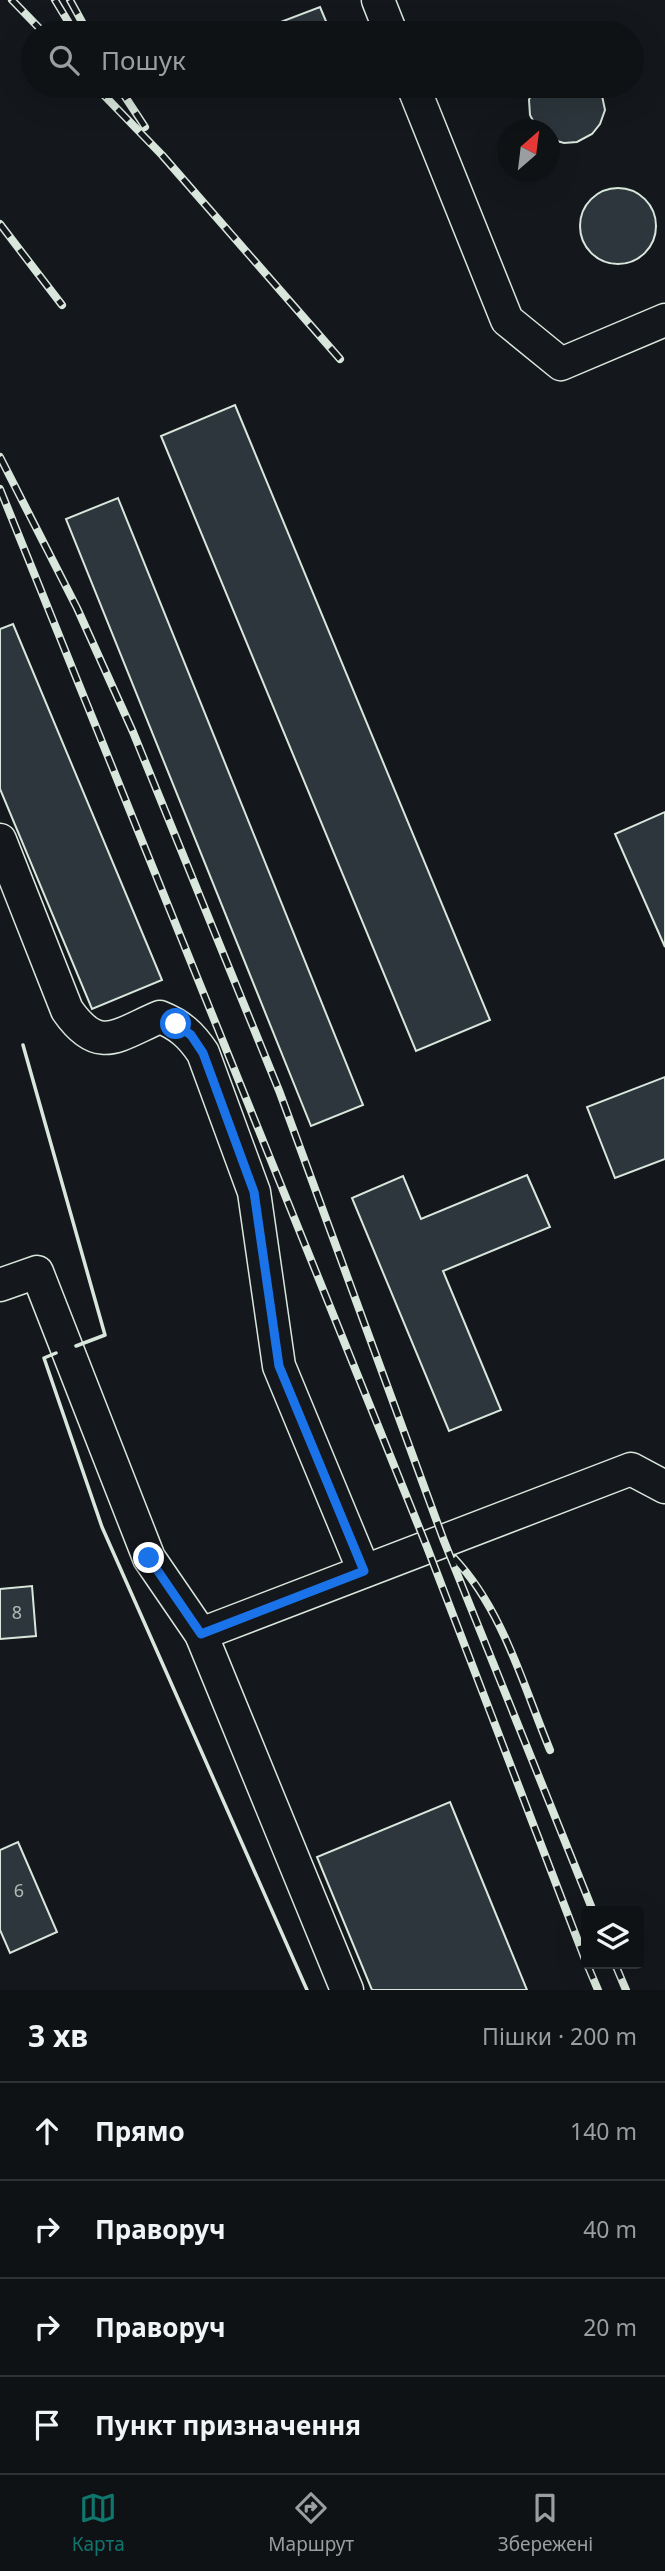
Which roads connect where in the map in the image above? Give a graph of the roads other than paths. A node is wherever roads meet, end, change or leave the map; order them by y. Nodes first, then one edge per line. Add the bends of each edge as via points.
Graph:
1 (378, 0) edge
2 (386, 21) edge
3 (418, 98) edge
4 (665, 320) edge
5 (0, 840) edge
6 (0, 1285) edge
7 (665, 1487) edge
8 (364, 1571) junction
9 (201, 1634) junction
10 (347, 1990) edge

1 - 2 lane
3 - 4 lane via 507,320 561,363
5 - 8 lane via 77,1025 88,1036 104,1040 160,1017 191,1035 203,1053 254,1192 279,1366
6 - 9 lane via 37,1272 149,1558
7 - 8 lane via 631,1469
8 - 9 lane
9 - 10 lane

